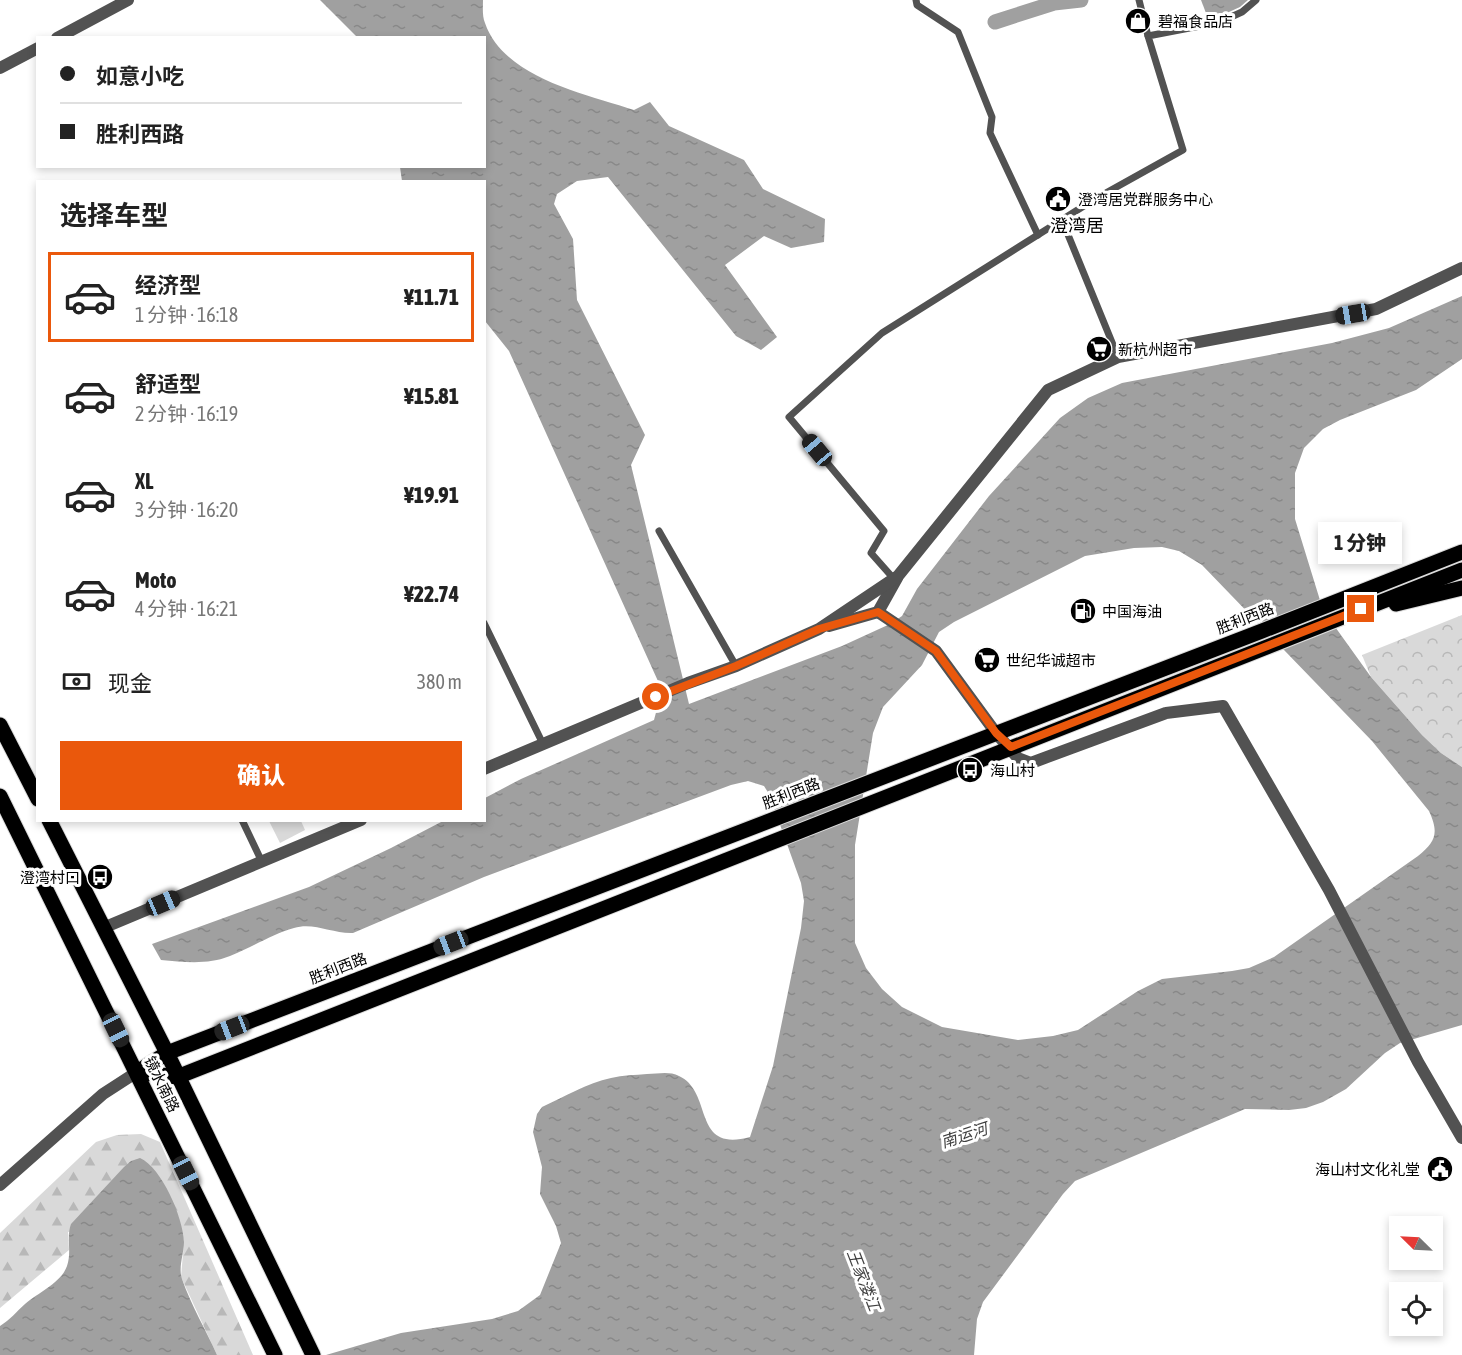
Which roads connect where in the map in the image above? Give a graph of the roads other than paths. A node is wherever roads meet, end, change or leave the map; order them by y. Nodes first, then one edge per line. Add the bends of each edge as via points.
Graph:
1 (128, 0) edge
2 (916, 0) edge
3 (1139, 0) edge
4 (1256, 0) edge
5 (61, 36) edge
6 (1148, 36) junction
7 (36, 49) edge
8 (0, 68) edge
9 (1062, 220) junction
10 (1038, 235) junction
11 (1462, 268) edge
12 (1118, 357) junction
13 (659, 531) dead end
14 (1462, 552) edge
15 (1462, 570) edge
16 (896, 578) junction
17 (1462, 588) edge
18 (882, 615) junction
19 (1338, 618) junction
20 (486, 627) edge
21 (819, 629) junction
22 (736, 666) junction
23 (0, 725) edge
24 (996, 733) junction
25 (543, 744) junction
26 (1011, 747) junction
27 (486, 768) edge
28 (36, 795) edge
29 (0, 796) edge
30 (50, 822) edge
31 (243, 822) edge
32 (356, 822) edge
33 (262, 862) junction
34 (103, 928) junction
35 (167, 1053) junction
36 (136, 1072) junction
37 (177, 1077) junction
38 (1462, 1138) edge
39 (0, 1185) edge
40 (275, 1355) edge
41 (313, 1355) edge

1 - 5 street
2 - 10 lane via 917,5 958,32 992,117 990,133
3 - 6 lane
4 - 6 lane via 1242,12 1211,26
6 - 9 lane via 1183,150
7 - 8 street
9 - 10 lane
9 - 12 lane
10 - 16 lane via 882,333 789,417 884,531 871,553
11 - 12 street via 1377,309
12 - 16 street via 1048,390
13 - 22 lane
14 - 24 main road, 胜利西路
15 - 19 main road
16 - 18 street
16 - 21 street
17 - 19 main road
18 - 21 street
18 - 24 street via 936,651
19 - 26 main road
20 - 25 lane
21 - 22 street
22 - 25 street
23 - 28 main road
24 - 26 street
24 - 35 main road, 胜利西路
25 - 27 street
26 - 37 main road
26 - 38 street via 1018,758 1031,763 1166,713 1223,706 1329,890
29 - 36 main road, 镜水南路
30 - 34 main road, 镜水南路
31 - 33 lane
32 - 33 street
33 - 34 street
34 - 35 main road, 镜水南路
35 - 36 main road, 胜利西路
35 - 37 main road, 镜水南路
36 - 37 main road
36 - 39 street, 胜利西路 via 103,1094
36 - 40 main road, 镜水南路
37 - 41 main road, 镜水南路

